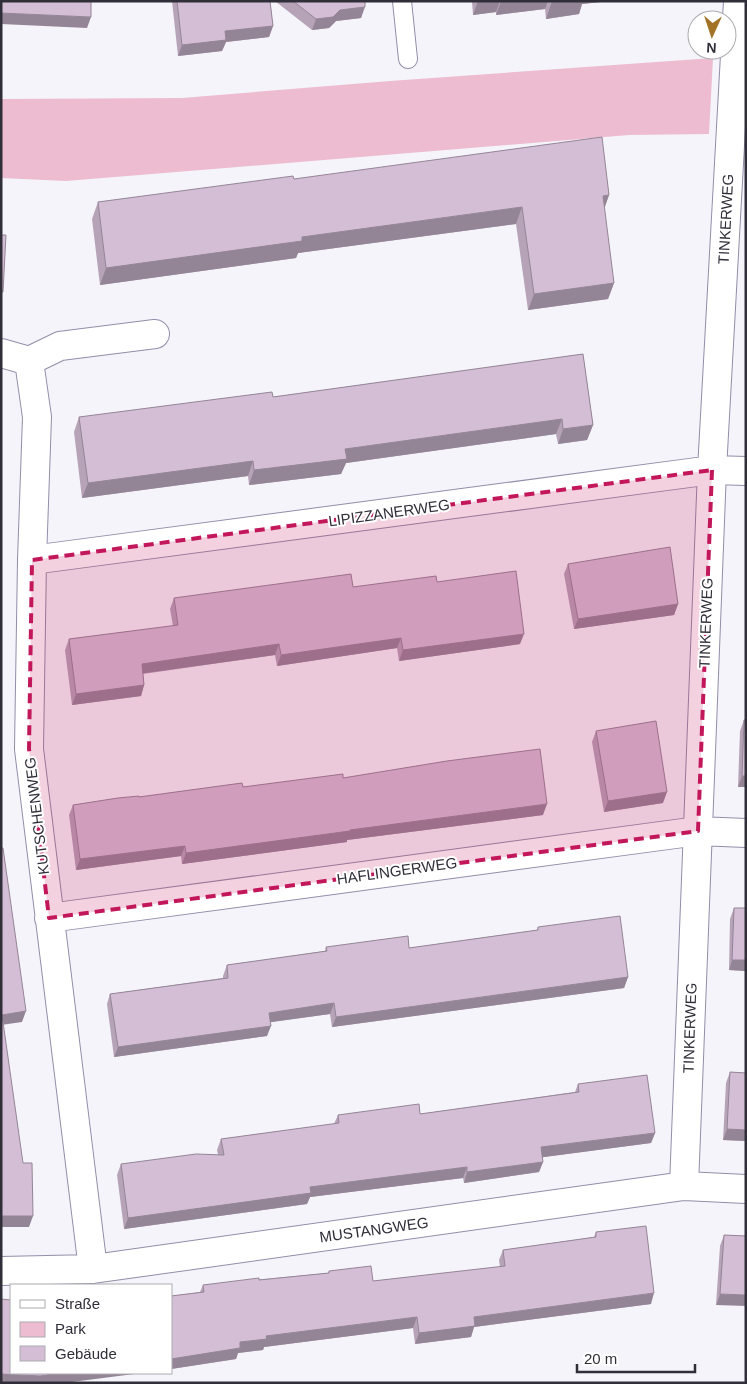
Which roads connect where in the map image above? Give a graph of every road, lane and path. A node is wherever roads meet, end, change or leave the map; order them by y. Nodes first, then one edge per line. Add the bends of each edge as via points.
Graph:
1 (402, 1) edge
2 (738, 1) edge
3 (408, 59) dead end
4 (740, 60) edge
5 (155, 334) dead end
6 (1, 353) edge
7 (28, 361) junction
8 (712, 470) junction
9 (746, 471) edge
10 (32, 560) junction
11 (698, 831) junction
12 (746, 833) edge
13 (49, 918) junction
14 (684, 1186) junction
15 (746, 1189) edge
16 (93, 1270) junction
17 (1, 1271) edge

1 - 3 lane
2 - 4 street, TINKERWEG
4 - 8 street, TINKERWEG
5 - 7 street via 60,346
6 - 7 street
7 - 10 street, KUTSCHENWEG via 37,417
8 - 9 street, LIPIZZANERWEG
8 - 10 street, LIPIZZANERWEG
8 - 11 street, TINKERWEG
10 - 13 street, KUTSCHENWEG via 28,749
11 - 12 street, HAFLINGERWEG
11 - 13 street, HAFLINGERWEG
11 - 14 street, TINKERWEG
13 - 16 street, KUTSCHENWEG
14 - 15 street, MUSTANGWEG
14 - 16 street, MUSTANGWEG
16 - 17 street, MUSTANGWEG

